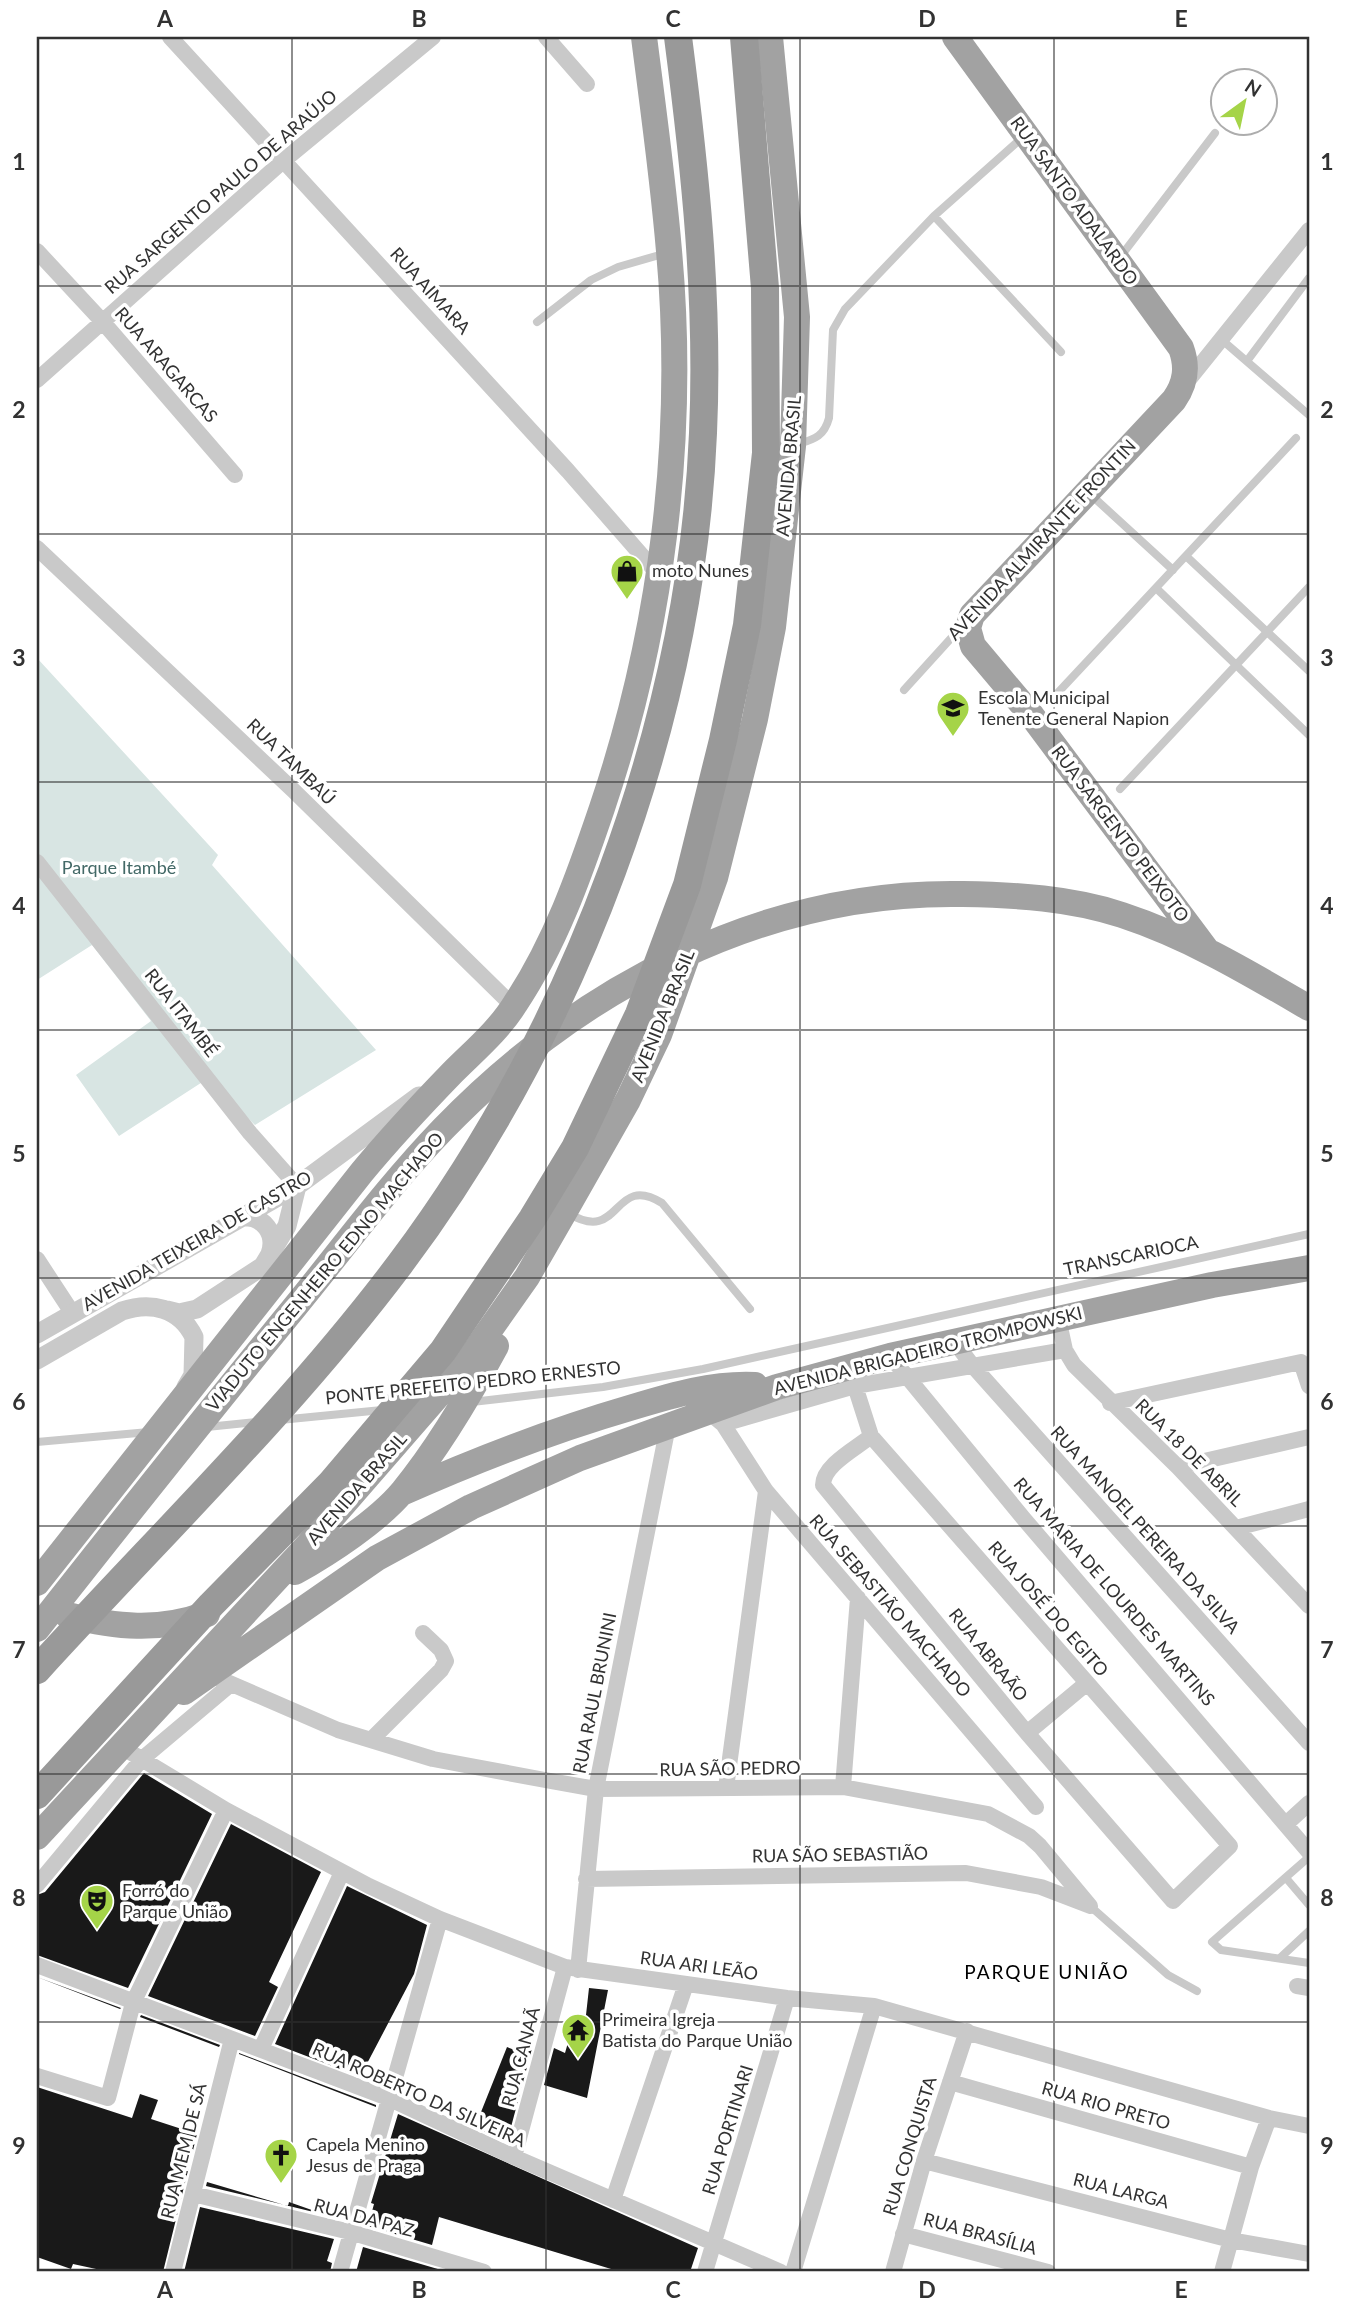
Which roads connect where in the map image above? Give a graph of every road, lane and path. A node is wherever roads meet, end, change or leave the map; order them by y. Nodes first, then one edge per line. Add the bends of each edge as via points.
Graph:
1 (170, 37) edge
2 (433, 37) edge
3 (547, 37) edge
4 (644, 37) edge
5 (678, 37) edge
6 (744, 37) edge
7 (770, 37) edge
8 (955, 37) edge
9 (587, 83) dead end
10 (1026, 135) junction
11 (1213, 136) edge
12 (283, 161) junction
13 (934, 216) junction
14 (1309, 230) edge
15 (37, 251) edge
16 (669, 252) junction
17 (1118, 261) junction
18 (1309, 278) edge
19 (102, 321) junction
20 (537, 322) dead end
21 (1219, 344) junction
22 (1062, 352) dead end
23 (1247, 361) junction
24 (1182, 369) junction
25 (37, 380) edge
26 (1309, 415) edge
27 (1296, 438) dead end
28 (793, 446) junction
29 (235, 475) dead end
30 (1088, 492) junction
31 (37, 548) edge
32 (1186, 556) junction
33 (1173, 570) junction
34 (658, 574) junction
35 (1309, 587) edge
36 (1156, 588) junction
37 (972, 615) junction
38 (1267, 631) junction
39 (1236, 665) junction
40 (1309, 671) edge
41 (904, 690) dead end
42 (1051, 700) dead end
43 (1309, 735) edge
44 (1120, 789) dead end
45 (37, 862) edge
46 (1207, 950) junction
47 (514, 1007) junction
48 (1309, 1008) edge
49 (457, 1068) junction
50 (297, 1186) junction
51 (565, 1211) junction
52 (242, 1217) junction
53 (1309, 1232) edge
54 (37, 1259) edge
55 (268, 1259) junction
56 (1309, 1268) edge
57 (527, 1277) junction
58 (989, 1304) joint
59 (165, 1309) junction
60 (750, 1309) dead end
61 (73, 1314) junction
62 (1058, 1318) junction
63 (37, 1334) edge
64 (954, 1341) junction
65 (1065, 1350) junction
66 (890, 1356) junction
67 (37, 1360) edge
68 (972, 1365) junction
69 (909, 1376) junction
70 (855, 1386) junction
71 (1309, 1386) edge
72 (777, 1387) junction
73 (1111, 1402) junction
74 (457, 1403) dead end
75 (443, 1404) dead end
76 (715, 1418) junction
77 (668, 1426) junction
78 (172, 1427) junction
79 (872, 1436) junction
80 (1309, 1437) edge
81 (37, 1441) edge
82 (1178, 1467) junction
83 (766, 1490) junction
84 (401, 1493) junction
85 (1309, 1509) edge
86 (1236, 1528) junction
87 (1309, 1582) edge
88 (37, 1583) edge
89 (1292, 1587) junction
90 (858, 1598) junction
91 (37, 1602) edge
92 (1309, 1606) edge
93 (37, 1629) edge
94 (423, 1633) dead end
95 (37, 1670) edge
96 (221, 1680) junction
97 (1087, 1682) junction
98 (1027, 1733) junction
99 (125, 1740) junction
100 (371, 1740) junction
101 (1309, 1742) edge
102 (142, 1759) junction
103 (843, 1787) junction
104 (596, 1788) junction
105 (726, 1788) junction
106 (37, 1795) edge
107 (1309, 1802) edge
108 (1037, 1807) dead end
109 (226, 1810) junction
110 (1286, 1824) junction
111 (37, 1837) edge
112 (1309, 1854) edge
113 (342, 1872) junction
114 (1286, 1878) junction
115 (586, 1880) junction
116 (37, 1885) edge
117 (1173, 1901) joint
118 (1309, 1905) edge
119 (1090, 1906) junction
120 (440, 1919) junction
121 (1309, 1931) edge
122 (1280, 1958) junction
123 (1309, 1963) edge
124 (37, 1965) edge
125 (572, 1968) junction
126 (686, 1984) junction
127 (1197, 1991) dead end
128 (787, 1998) junction
129 (133, 2003) junction
130 (874, 2006) junction
131 (967, 2031) junction
132 (232, 2039) junction
133 (261, 2049) junction
134 (37, 2076) edge
135 (950, 2082) junction
136 (388, 2098) junction
137 (1269, 2119) junction
138 (1309, 2126) edge
139 (514, 2157) junction
140 (924, 2161) junction
141 (1251, 2166) junction
142 (193, 2194) junction
143 (613, 2200) junction
144 (350, 2232) junction
145 (903, 2234) junction
146 (1231, 2239) junction
147 (713, 2245) junction
148 (1309, 2254) edge
149 (173, 2272) edge
150 (340, 2272) edge
151 (484, 2272) edge
152 (705, 2272) edge
153 (781, 2272) edge
154 (793, 2272) edge
155 (893, 2272) edge
156 (1048, 2272) edge
157 (1222, 2272) edge

1 - 12 street, RUA AIMARA
2 - 12 street, RUA SARGENTO PAULO DE ARAÚJO
3 - 9 street
4 - 16 highway
5 - 95 highway via 701,237 704,374 698,500 675,646 659,714 596,916 523,1072 403,1259 281,1408
6 - 106 highway, AVENIDA BRASIL via 765,288 766,453 747,625 723,740 687,885 639,1014 575,1148 443,1351 331,1483 211,1605
7 - 28 highway, AVENIDA BRASIL via 797,317
8 - 10 highway, RUA SANTO ADALARDO
10 - 13 lane
10 - 17 highway, RUA SANTO ADALARDO
11 - 17 lane
12 - 19 street, RUA SARGENTO PAULO DE ARAÚJO
12 - 34 street, RUA AIMARA
13 - 22 lane
13 - 28 lane via 845,309 833,330 826,430 819,438
14 - 21 street, AVENIDA ALMIRANTE FRONTIN
15 - 19 street, RUA ARAGARCAS
16 - 20 lane via 591,280
16 - 34 highway via 670,481
17 - 24 highway, RUA SANTO ADALARDO
18 - 23 lane
19 - 25 street, RUA SARGENTO PAULO DE ARAÚJO
19 - 29 street, RUA ARAGARCAS
21 - 23 lane
21 - 24 street, AVENIDA ALMIRANTE FRONTIN
21 - 24 street via 1200,351
23 - 26 lane
24 - 30 highway, AVENIDA ALMIRANTE FRONTIN
27 - 32 lane
28 - 51 highway, AVENIDA BRASIL via 773,626 715,878 659,1035
30 - 33 lane
30 - 37 highway, AVENIDA ALMIRANTE FRONTIN
31 - 47 street, RUA TAMBAÚ
32 - 33 lane
32 - 38 lane
33 - 36 lane
34 - 47 highway via 646,656 627,735 567,905
35 - 38 lane
36 - 39 lane
36 - 42 lane
37 - 41 lane, AVENIDA ALMIRANTE FRONTIN
37 - 46 highway, RUA SARGENTO PEIXOTO via 968,628 973,646 1032,716
38 - 39 lane
38 - 40 lane
39 - 43 lane
39 - 44 lane
45 - 50 street, RUA ITAMBÉ
46 - 48 highway
46 - 93 highway, VIADUTO ENGENHEIRO EDNO MACHADO via 1122,915 1053,900 935,894 822,906 751,927 667,962 593,1004 526,1053 444,1128
47 - 49 highway
49 - 50 street, AVENIDA TEIXEIRA DE CASTRO
49 - 78 highway via 362,1172
50 - 52 street, AVENIDA TEIXEIRA DE CASTRO
50 - 55 street via 287,1226
51 - 57 highway, AVENIDA BRASIL
51 - 60 lane via 583,1222 600,1222 636,1194 647,1194 662,1203
52 - 55 street via 255,1217 269,1228
52 - 61 street, AVENIDA TEIXEIRA DE CASTRO
53 - 58 lane, TRANSCARIOCA
54 - 61 street
55 - 59 street, AVENIDA TEIXEIRA DE CASTRO via 197,1309 179,1313
56 - 62 highway, AVENIDA BRIGADEIRO TROMPOWSKI
57 - 84 highway via 481,1374
57 - 99 highway, AVENIDA BRASIL via 467,1362 308,1545
58 - 74 lane, PONTE PREFEITO PEDRO ERNESTO via 703,1369 603,1387
59 - 67 street, AVENIDA TEIXEIRA DE CASTRO via 137,1306 122,1311
59 - 78 street via 189,1327 196,1350 193,1375
61 - 63 street, AVENIDA TEIXEIRA DE CASTRO
62 - 64 highway, AVENIDA BRIGADEIRO TROMPOWSKI
62 - 65 street, RUA 18 DE ABRIL
64 - 66 highway, AVENIDA BRIGADEIRO TROMPOWSKI
64 - 68 street, RUA MANOEL PEREIRA DA SILVA
65 - 68 street
65 - 73 street, RUA 18 DE ABRIL
66 - 69 street, RUA MARIA DE LOURDES MARTINS
66 - 72 highway, AVENIDA BRIGADEIRO TROMPOWSKI
68 - 69 street
68 - 101 street, RUA MANOEL PEREIRA DA SILVA
69 - 70 street
69 - 110 street, RUA MARIA DE LOURDES MARTINS via 1024,1519
70 - 76 street
70 - 79 street, RUA JOSÉ DO EGITO
71 - 73 street via 1301,1362
72 - 76 highway, AVENIDA BRIGADEIRO TROMPOWSKI
72 - 84 highway via 706,1388 659,1399 498,1451
73 - 82 street, RUA 18 DE ABRIL
75 - 78 lane, PONTE PREFEITO PEDRO ERNESTO
76 - 77 highway, AVENIDA BRIGADEIRO TROMPOWSKI
76 - 83 street, RUA SEBASTIÃO MACHADO
77 - 96 highway, AVENIDA BRIGADEIRO TROMPOWSKI via 580,1458 377,1558 276,1625
77 - 104 street, RUA RAUL BRUNINI
78 - 81 lane, PONTE PREFEITO PEDRO ERNESTO
78 - 88 highway
79 - 97 street, RUA JOSÉ DO EGITO
79 - 98 street, RUA ABRAÃO via 829,1469 823,1486
80 - 82 street
82 - 86 street, RUA 18 DE ABRIL
83 - 90 street, RUA SEBASTIÃO MACHADO
83 - 105 street
84 - 91 highway via 313,1562 243,1601 186,1622 145,1628 109,1626 61,1614
85 - 86 street
86 - 89 street, RUA 18 DE ABRIL
87 - 89 street
89 - 92 street, RUA 18 DE ABRIL
90 - 103 street
90 - 108 street, RUA SEBASTIÃO MACHADO
94 - 100 street via 446,1661
96 - 99 highway, AVENIDA BRIGADEIRO TROMPOWSKI via 177,1696
96 - 100 street, RUA SÃO PEDRO
96 - 102 street
97 - 98 street
97 - 117 street, RUA JOSÉ DO EGITO via 1230,1846
98 - 117 street, RUA ABRAÃO
99 - 102 street, RUA ARI LEÃO
99 - 111 highway, AVENIDA BRASIL
100 - 104 street, RUA SÃO PEDRO via 433,1759
102 - 109 street, RUA ARI LEÃO
102 - 116 street
103 - 105 street, RUA SÃO PEDRO
103 - 119 street, RUA SÃO PEDRO via 988,1814 1040,1846
104 - 105 street, RUA SÃO PEDRO
104 - 115 street, RUA RAUL BRUNINI
107 - 110 street
109 - 113 street, RUA ARI LEÃO
109 - 129 street
110 - 112 street, RUA MARIA DE LOURDES MARTINS
112 - 114 lane
113 - 120 street, RUA ARI LEÃO
113 - 133 street
114 - 118 lane
114 - 122 lane via 1212,1942 1221,1950
115 - 119 street, RUA SÃO SEBASTIÃO via 966,1873 1048,1888
115 - 125 street, RUA RAUL BRUNINI
119 - 127 lane, RUA SÃO PEDRO via 1168,1975
120 - 125 street, RUA ARI LEÃO
120 - 136 street
121 - 122 lane
122 - 123 lane
124 - 129 street, RUA ROBERTO DA SILVEIRA
125 - 126 street, RUA ARI LEÃO
125 - 139 street, RUA CANAÃ
126 - 128 street, RUA ARI LEÃO
126 - 143 street
128 - 130 street, RUA ARI LEÃO
128 - 147 street, RUA PORTINARI
129 - 132 street, RUA ROBERTO DA SILVEIRA
129 - 134 street via 108,2098
130 - 131 street, RUA ARI LEÃO
130 - 154 street
131 - 135 street, RUA CONQUISTA
131 - 137 street, RUA ARI LEÃO
132 - 133 street, RUA ROBERTO DA SILVEIRA
132 - 142 street, RUA MEM DE SÁ
133 - 136 street, RUA ROBERTO DA SILVEIRA
135 - 140 street, RUA CONQUISTA
135 - 141 street, RUA RIO PRETO
136 - 139 street, RUA ROBERTO DA SILVEIRA
136 - 144 street
137 - 138 street, RUA ARI LEÃO
137 - 141 street
139 - 143 street, RUA ROBERTO DA SILVEIRA
140 - 145 street, RUA CONQUISTA
140 - 146 street, RUA LARGA
141 - 146 street
142 - 144 street, RUA DA PAZ
142 - 149 street, RUA MEM DE SÁ
143 - 147 street, RUA ROBERTO DA SILVEIRA
144 - 150 street
144 - 151 street, RUA DA PAZ
145 - 155 street, RUA CONQUISTA
145 - 156 street, RUA BRASÍLIA
146 - 148 street, RUA LARGA
146 - 157 street
147 - 152 street, RUA PORTINARI
147 - 153 street, RUA ROBERTO DA SILVEIRA

